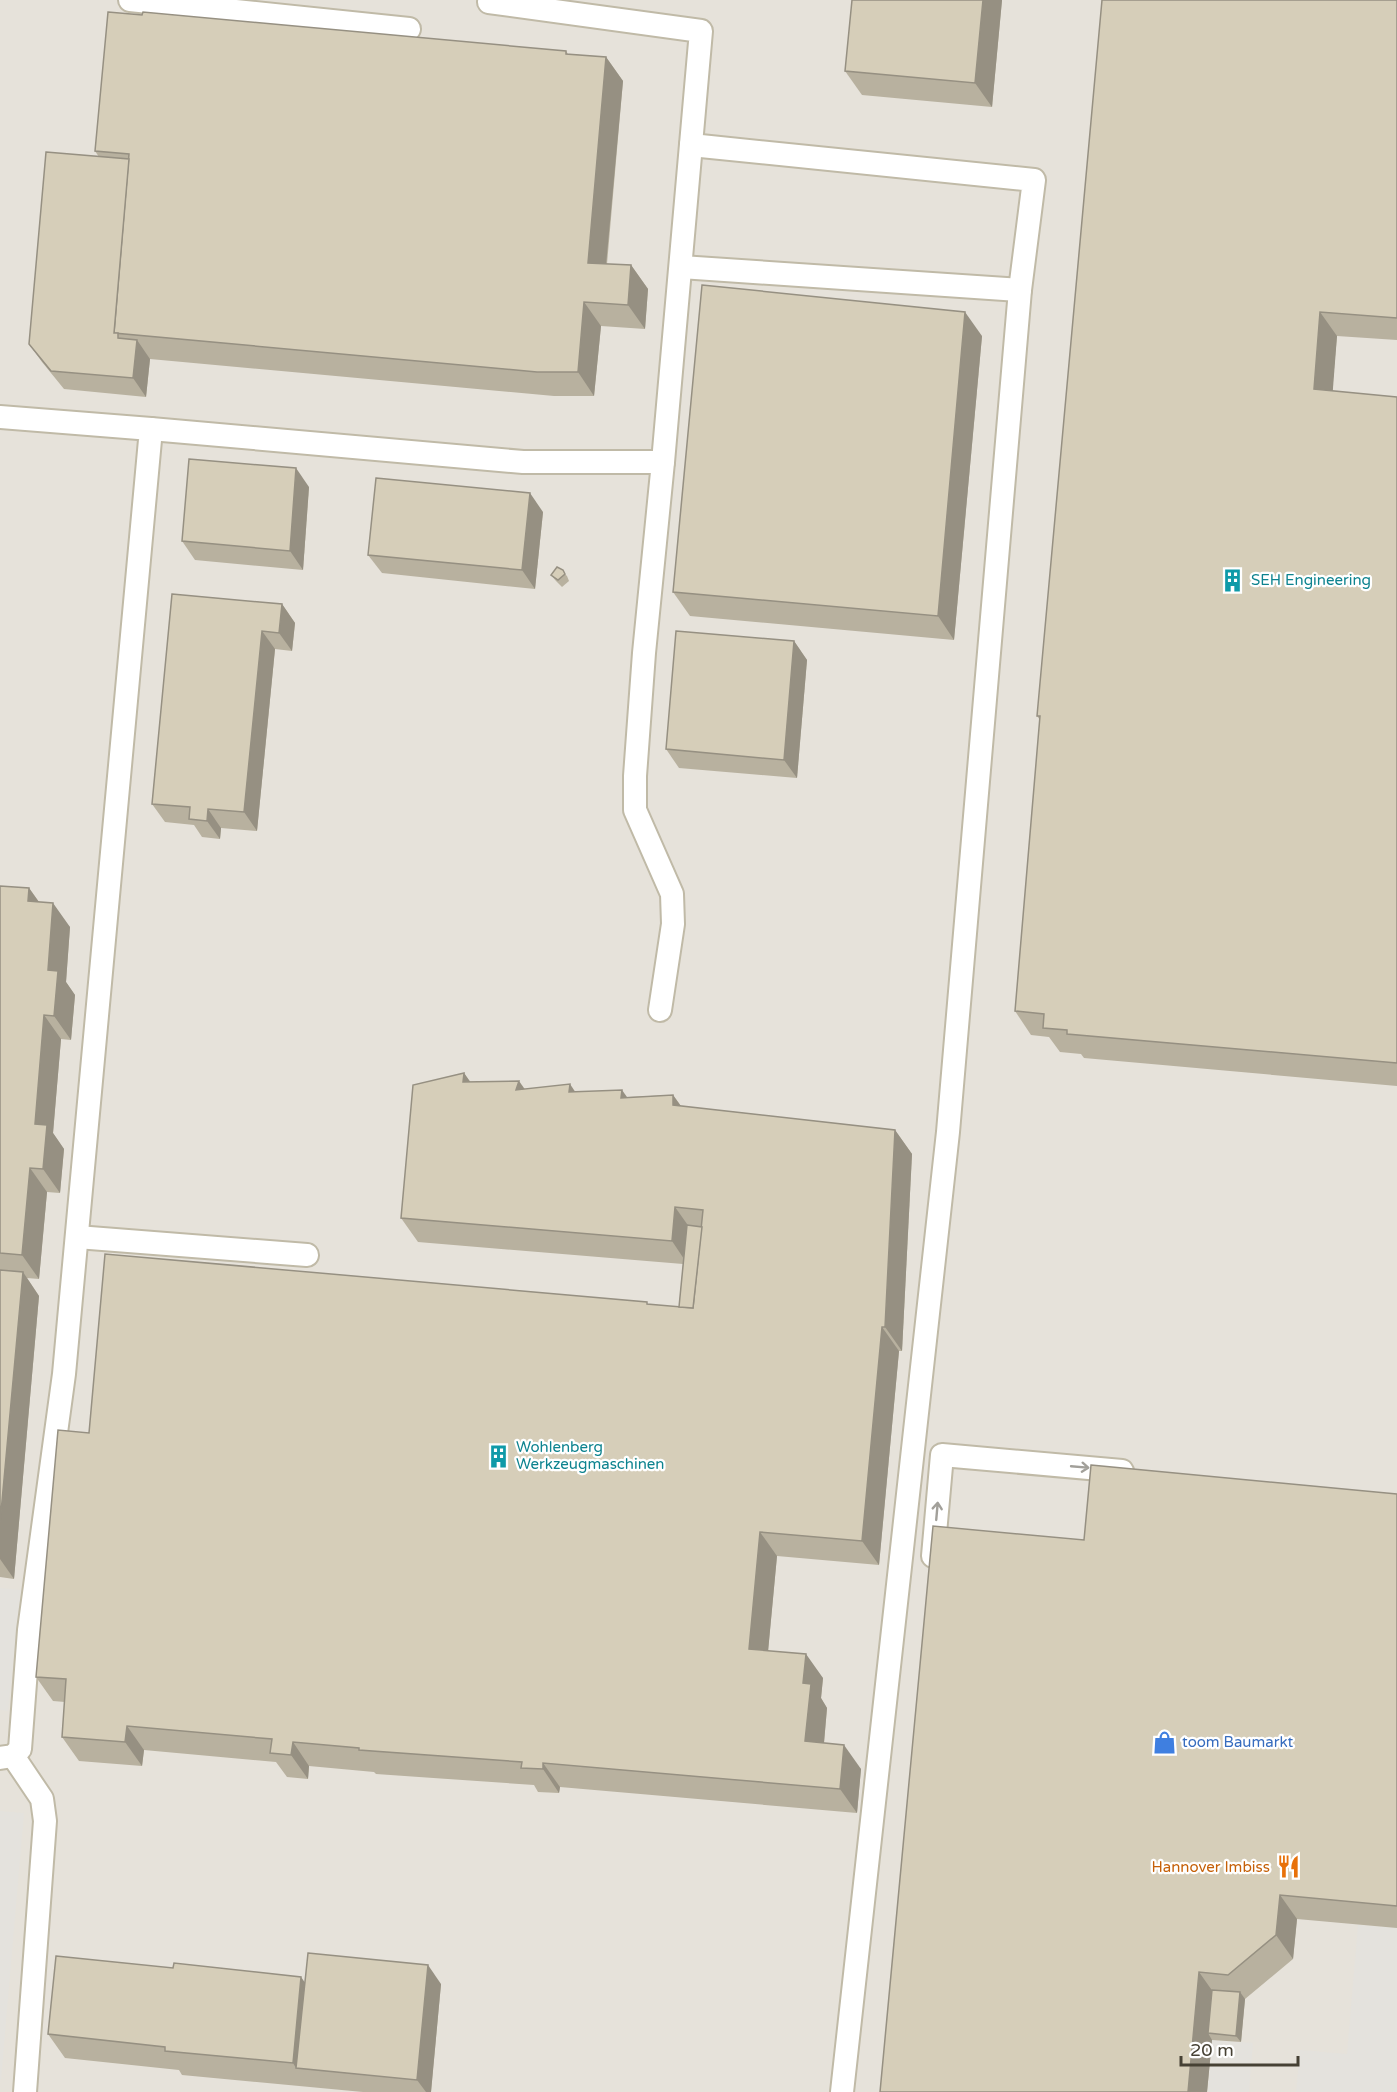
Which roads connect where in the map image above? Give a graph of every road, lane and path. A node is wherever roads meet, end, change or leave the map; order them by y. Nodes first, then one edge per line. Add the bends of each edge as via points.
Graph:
1 (130, 0) edge
2 (489, 2) dead end
3 (409, 29) dead end
4 (691, 145) junction
5 (681, 267) junction
6 (1020, 290) junction
7 (0, 417) edge
8 (151, 429) junction
9 (663, 462) junction
10 (660, 1010) dead end
11 (77, 1237) junction
12 (307, 1255) dead end
13 (1140, 1473) edge
14 (931, 1573) edge
15 (7, 1757) edge
16 (25, 2092) edge
17 (842, 2092) edge

1 - 3 lane
2 - 4 lane via 701,31
4 - 5 lane
4 - 6 lane via 1034,180
5 - 6 lane
5 - 9 lane
6 - 17 lane via 948,1132
7 - 8 lane
8 - 9 lane via 523,462
8 - 11 lane
9 - 10 lane via 635,776 635,810 672,894 673,924
11 - 12 lane
11 - 15 lane via 64,1374 29,1630 20,1749
14 -> 13 lane via 942,1455
15 - 16 lane via 42,1799 45,1821

